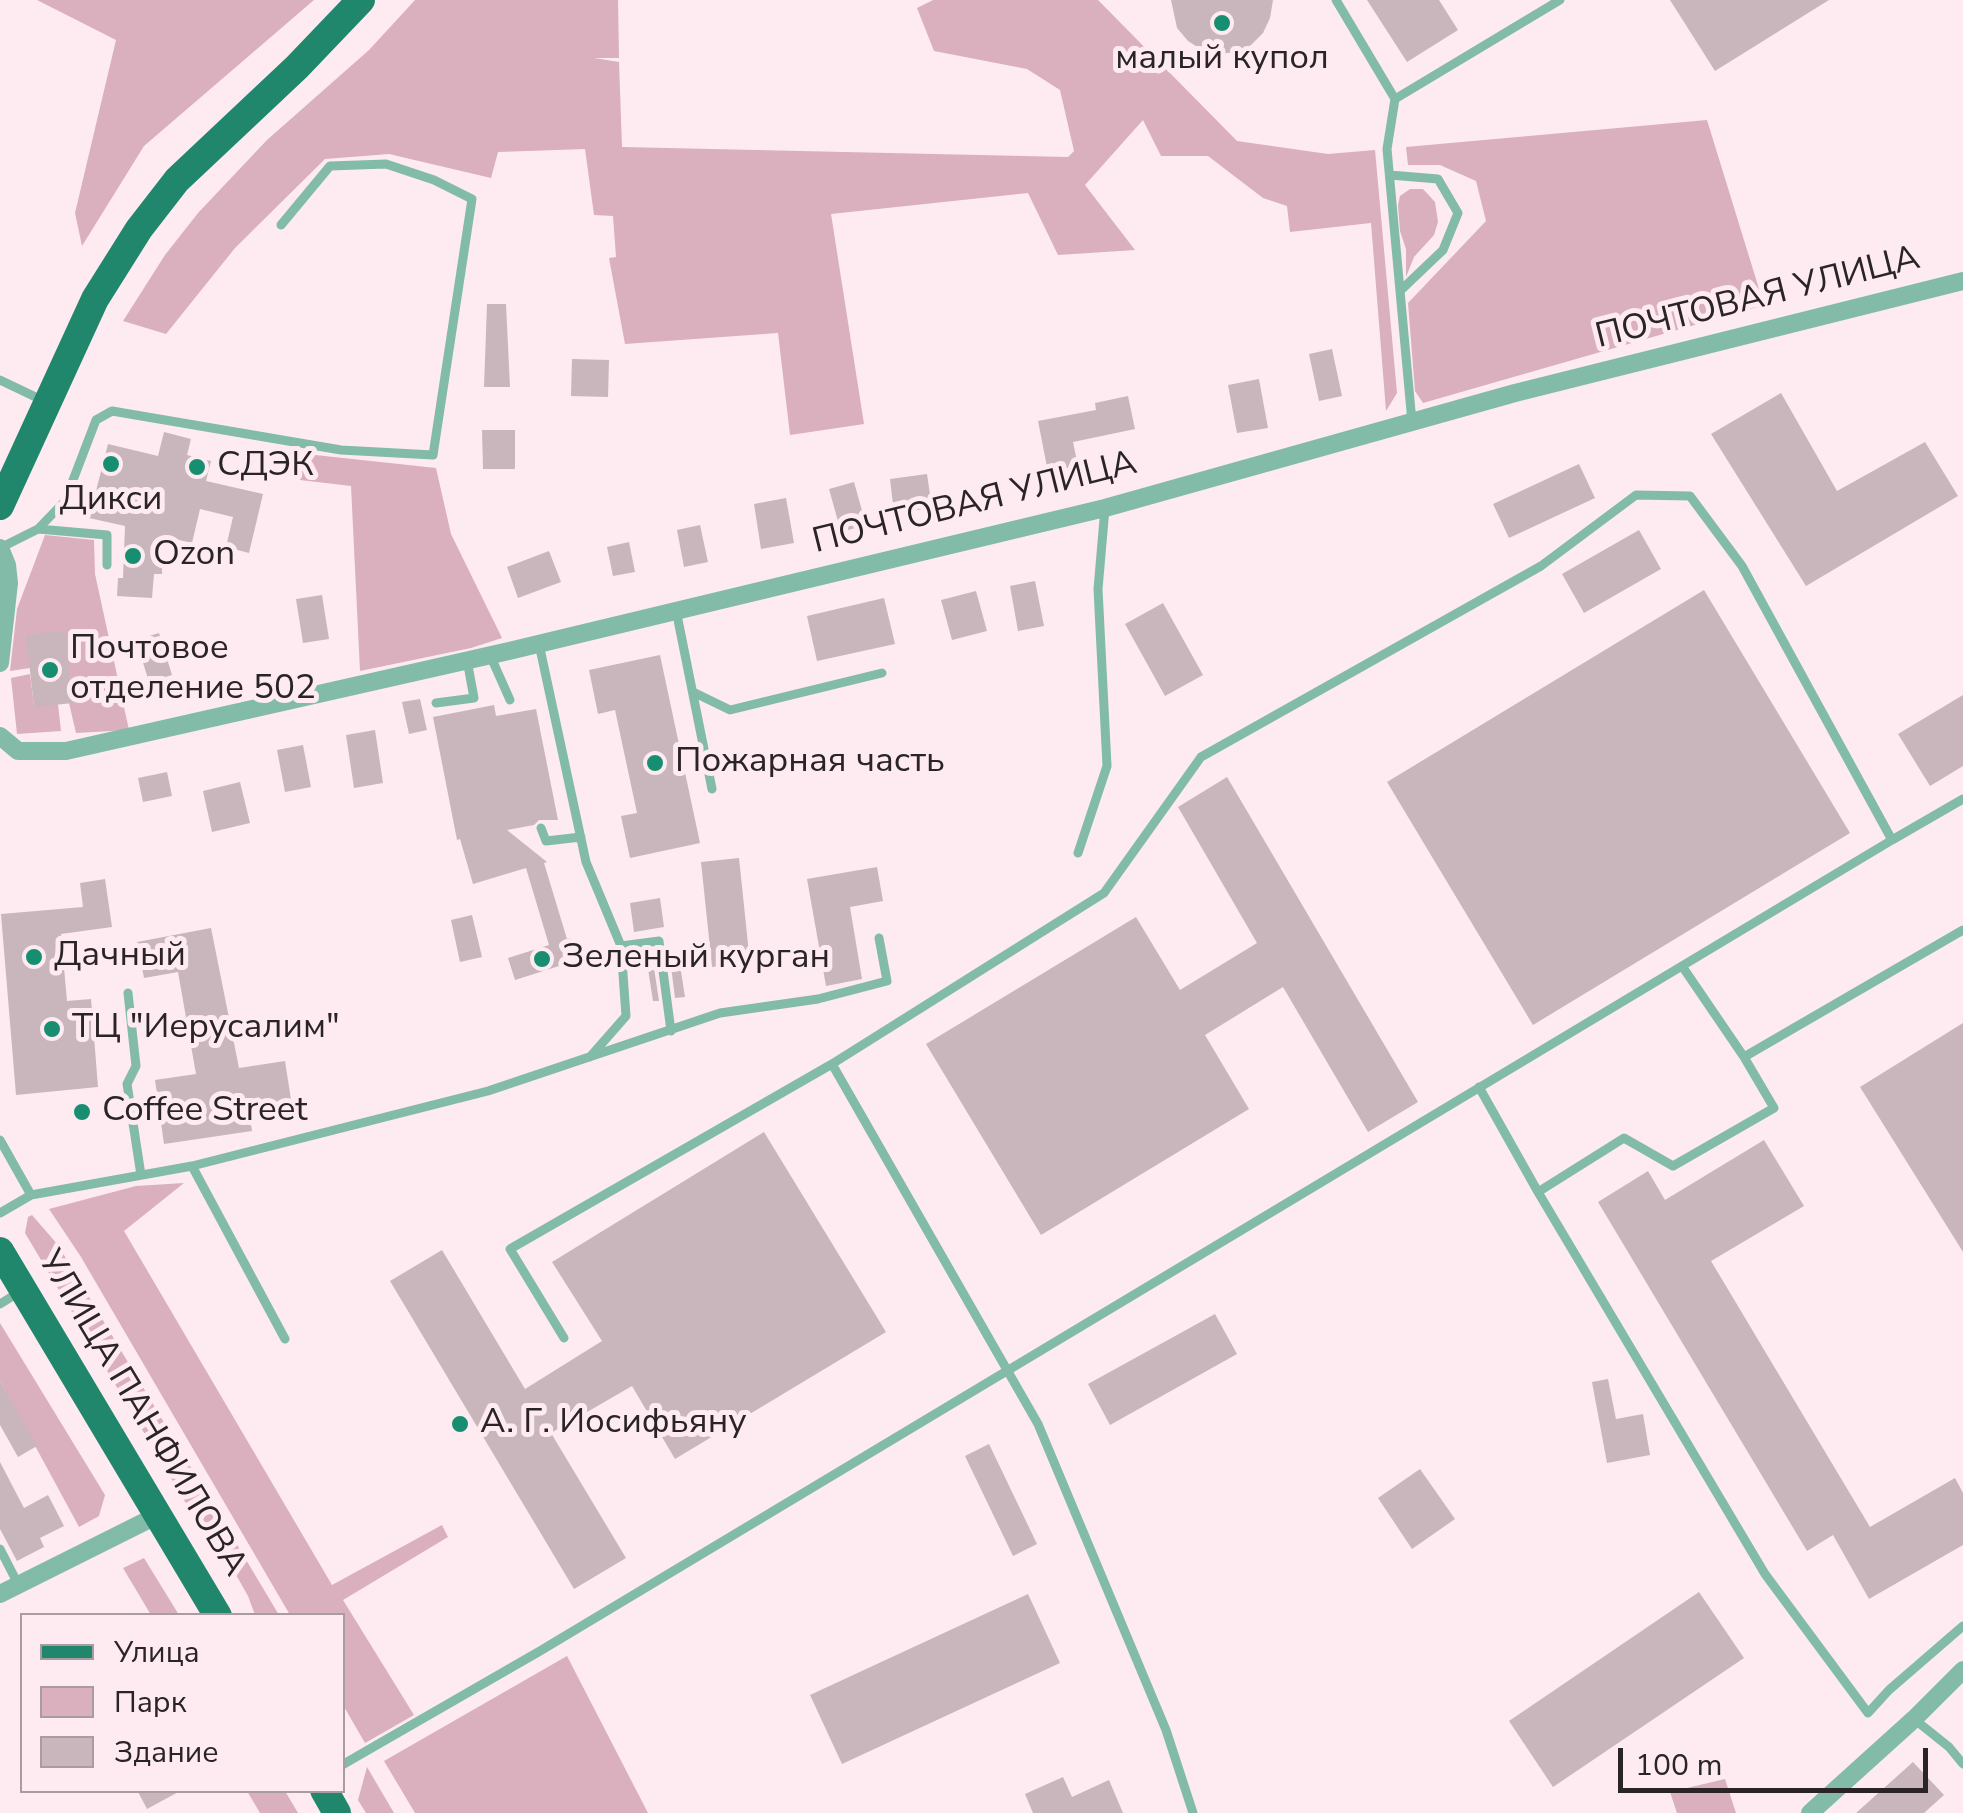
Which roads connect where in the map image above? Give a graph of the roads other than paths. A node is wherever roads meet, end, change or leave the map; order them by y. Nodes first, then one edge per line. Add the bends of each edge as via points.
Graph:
1 (361, 0) edge
2 (1336, 0) edge
3 (1560, 0) edge
4 (1395, 99) junction
5 (1390, 174) junction
6 (281, 225) dead end
7 (1963, 280) edge
8 (1400, 291) junction
9 (0, 380) edge
10 (47, 402) junction
11 (1412, 422) junction
12 (0, 506) edge
13 (1106, 508) junction
14 (38, 530) junction
15 (0, 548) edge
16 (107, 565) dead end
17 (676, 610) junction
18 (538, 644) junction
19 (490, 655) junction
20 (467, 660) junction
21 (0, 663) edge
22 (882, 672) dead end
23 (694, 692) junction
24 (510, 700) dead end
25 (436, 703) dead end
26 (0, 736) edge
27 (712, 789) dead end
28 (1963, 799) edge
29 (541, 828) dead end
30 (581, 837) junction
31 (1892, 840) junction
32 (1078, 853) dead end
33 (1963, 930) edge
34 (880, 938) dead end
35 (621, 946) junction
36 (1682, 966) junction
37 (128, 993) dead end
38 (670, 1032) junction
39 (1744, 1057) junction
40 (588, 1059) junction
41 (832, 1064) junction
42 (1480, 1088) junction
43 (0, 1140) edge
44 (192, 1166) junction
45 (141, 1174) junction
46 (1538, 1192) junction
47 (31, 1195) junction
48 (0, 1213) edge
49 (0, 1250) edge
50 (12, 1297) edge
51 (564, 1338) dead end
52 (285, 1339) dead end
53 (1008, 1370) junction
54 (158, 1515) junction
55 (0, 1549) edge
56 (18, 1584) junction
57 (0, 1594) edge
58 (216, 1613) edge
59 (1963, 1626) edge
60 (1963, 1670) edge
61 (1914, 1720) junction
62 (345, 1762) edge
63 (1963, 1764) edge
64 (1192, 1813) edge
65 (1810, 1813) edge

1 - 10 main road via 178,180 139,229 95,299
2 - 4 lane
3 - 4 lane
4 - 5 lane
5 - 8 lane
5 - 8 lane via 1438,179 1458,213 1443,250
6 - 14 lane via 330,166 386,164 472,199 433,455 341,450 112,411 96,420 64,501
7 - 11 street, ПОЧТОВАЯ УЛИЦА
8 - 11 lane
9 - 10 lane
10 - 12 main road
11 - 13 street, ПОЧТОВАЯ УЛИЦА
13 - 17 street, ПОЧТОВАЯ УЛИЦА
13 - 32 lane via 1098,589 1107,766
14 - 15 lane
14 - 16 lane via 108,535
15 - 21 street via 9,583
17 - 18 street, ПОЧТОВАЯ УЛИЦА
17 - 23 lane
18 - 19 street, ПОЧТОВАЯ УЛИЦА
18 - 30 lane
19 - 20 street, ПОЧТОВАЯ УЛИЦА
19 - 24 lane
20 - 25 lane via 474,698
20 - 26 street, ПОЧТОВАЯ УЛИЦА via 66,750 18,751
22 - 23 lane via 730,710
23 - 27 lane
28 - 31 lane
29 - 30 lane via 546,841
30 - 35 lane
31 - 36 lane
31 - 41 lane via 1742,566 1690,496 1636,495 1541,566 1201,757 1104,893
33 - 39 lane
34 - 38 lane via 888,981 720,1013
35 - 38 lane via 658,941
35 - 40 lane via 626,1016
36 - 39 lane
36 - 42 lane
37 - 45 lane via 136,1066 127,1084
38 - 40 lane
39 - 46 lane via 1774,1108 1673,1166 1624,1138
40 - 44 lane
41 - 51 lane via 510,1249
41 - 53 lane
42 - 46 lane
42 - 53 lane
43 - 47 lane
44 - 45 lane
44 - 52 lane
45 - 47 lane
46 - 59 lane via 1765,1574 1868,1713
47 - 48 lane
49 - 50 main road, УЛИЦА ПАНФИЛОВА
50 - 54 main road, УЛИЦА ПАНФИЛОВА
53 - 62 lane
53 - 64 lane via 1038,1424 1166,1730
54 - 56 street
54 - 58 main road, УЛИЦА ПАНФИЛОВА
55 - 56 lane
56 - 57 street
60 - 61 street
61 - 63 lane
61 - 65 street

